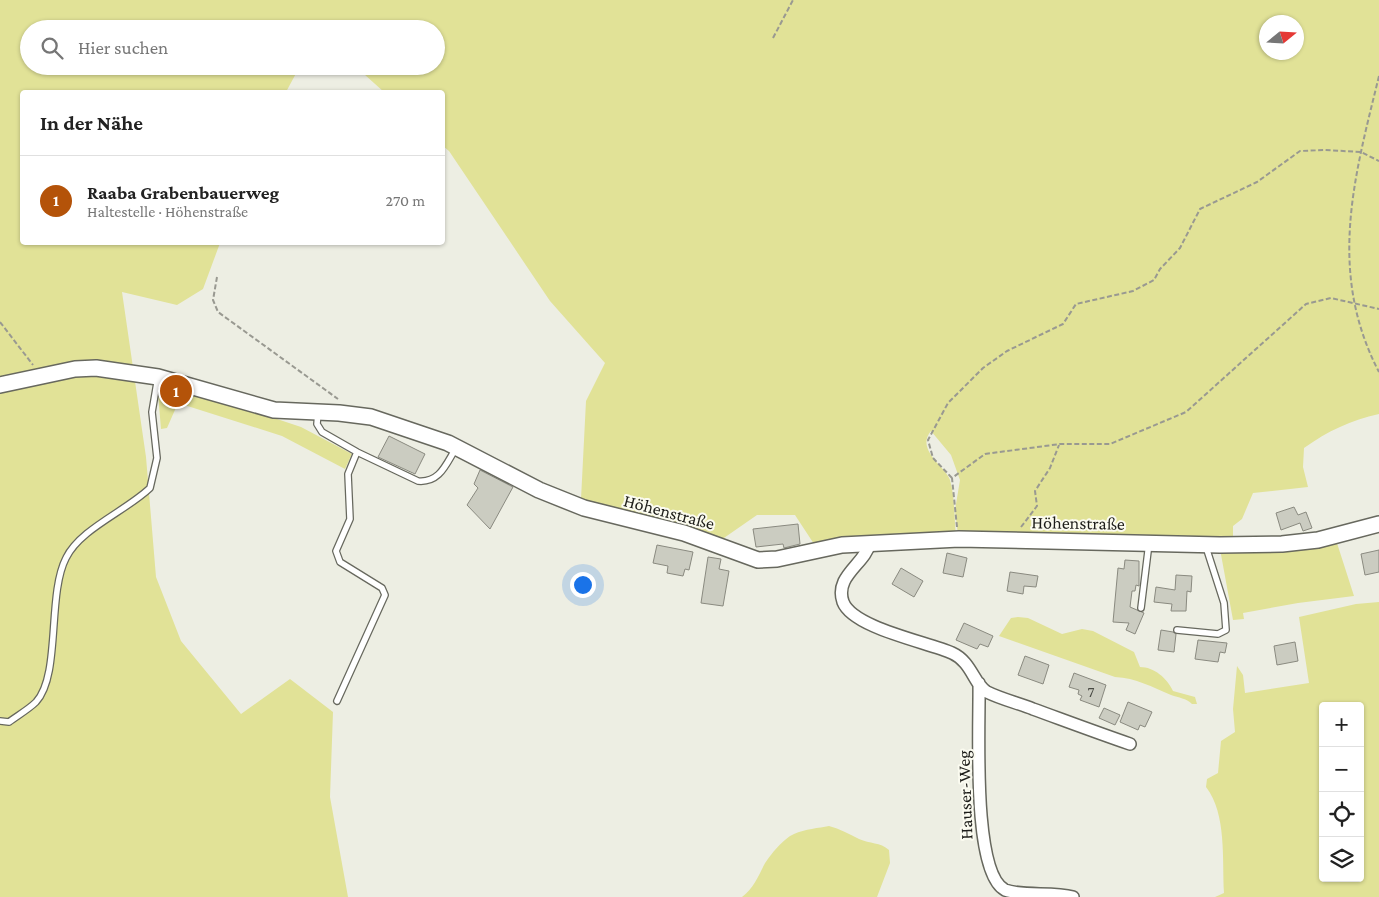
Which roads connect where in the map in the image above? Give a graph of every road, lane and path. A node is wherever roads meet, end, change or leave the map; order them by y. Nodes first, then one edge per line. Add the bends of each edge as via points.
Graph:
1 (793, 0) edge
2 (773, 38) dead end
3 (1379, 76) edge
4 (1360, 152) junction
5 (1379, 161) edge
6 (218, 277) dead end
7 (1354, 303) junction
8 (1379, 309) edge
9 (0, 322) edge
10 (1379, 372) edge
11 (42, 377) junction
12 (158, 377) junction
13 (0, 385) edge
14 (318, 412) junction
15 (339, 413) junction
16 (1060, 444) junction
17 (456, 447) junction
18 (357, 452) junction
19 (952, 478) junction
20 (1379, 524) edge
21 (959, 539) junction
22 (1010, 541) junction
23 (870, 543) junction
24 (1148, 543) junction
25 (1205, 544) junction
26 (1140, 608) dead end
27 (1177, 630) dead end
28 (979, 683) junction
29 (337, 700) dead end
30 (0, 721) edge
31 (1130, 744) dead end
32 (1073, 897) edge

1 - 2 path
3 - 4 path
4 - 5 path
4 - 7 path via 1351,206 1348,256
4 - 19 path via 1300,151 1257,182 1200,209 1180,248 1154,280 1133,291 1076,304 1063,324 1007,351 983,368 948,404 928,440 933,458
6 - 15 path via 213,300 218,312 334,395 340,404
7 - 8 path
7 - 10 path via 1368,351
7 - 16 path via 1331,298 1306,304 1186,412 1110,444
9 - 11 path
11 - 12 street, Höhenstraße via 96,368
11 - 13 street, Höhenstraße
12 - 14 street, Höhenstraße via 261,407
12 - 30 lane via 152,412 158,458 150,488 83,537 66,558 55,596 49,672 37,701 9,722
14 - 15 street, Höhenstraße
14 - 18 lane via 317,424 322,432
15 - 17 street, Höhenstraße via 385,420
16 - 19 path via 985,454
16 - 22 path via 1035,492 1038,506
17 - 18 lane via 438,476 427,482 418,481
17 - 23 street, Höhenstraße via 558,498 602,514 684,533 748,558 767,560 842,545
18 - 29 lane via 348,474 350,519 336,551 340,562 378,585 386,595
19 - 21 path
20 - 25 street, Höhenstraße via 1304,542
21 - 22 street, Höhenstraße
21 - 23 street, Höhenstraße
22 - 24 street, Höhenstraße
23 - 28 street via 843,585 842,598 847,610 869,624 954,654 967,664
24 - 25 street, Höhenstraße
24 - 26 lane
25 - 27 lane via 1224,603 1226,630 1218,634
28 - 31 street via 986,692
28 - 32 street, Hauser-Weg via 981,828 992,875 1000,887 1011,893

